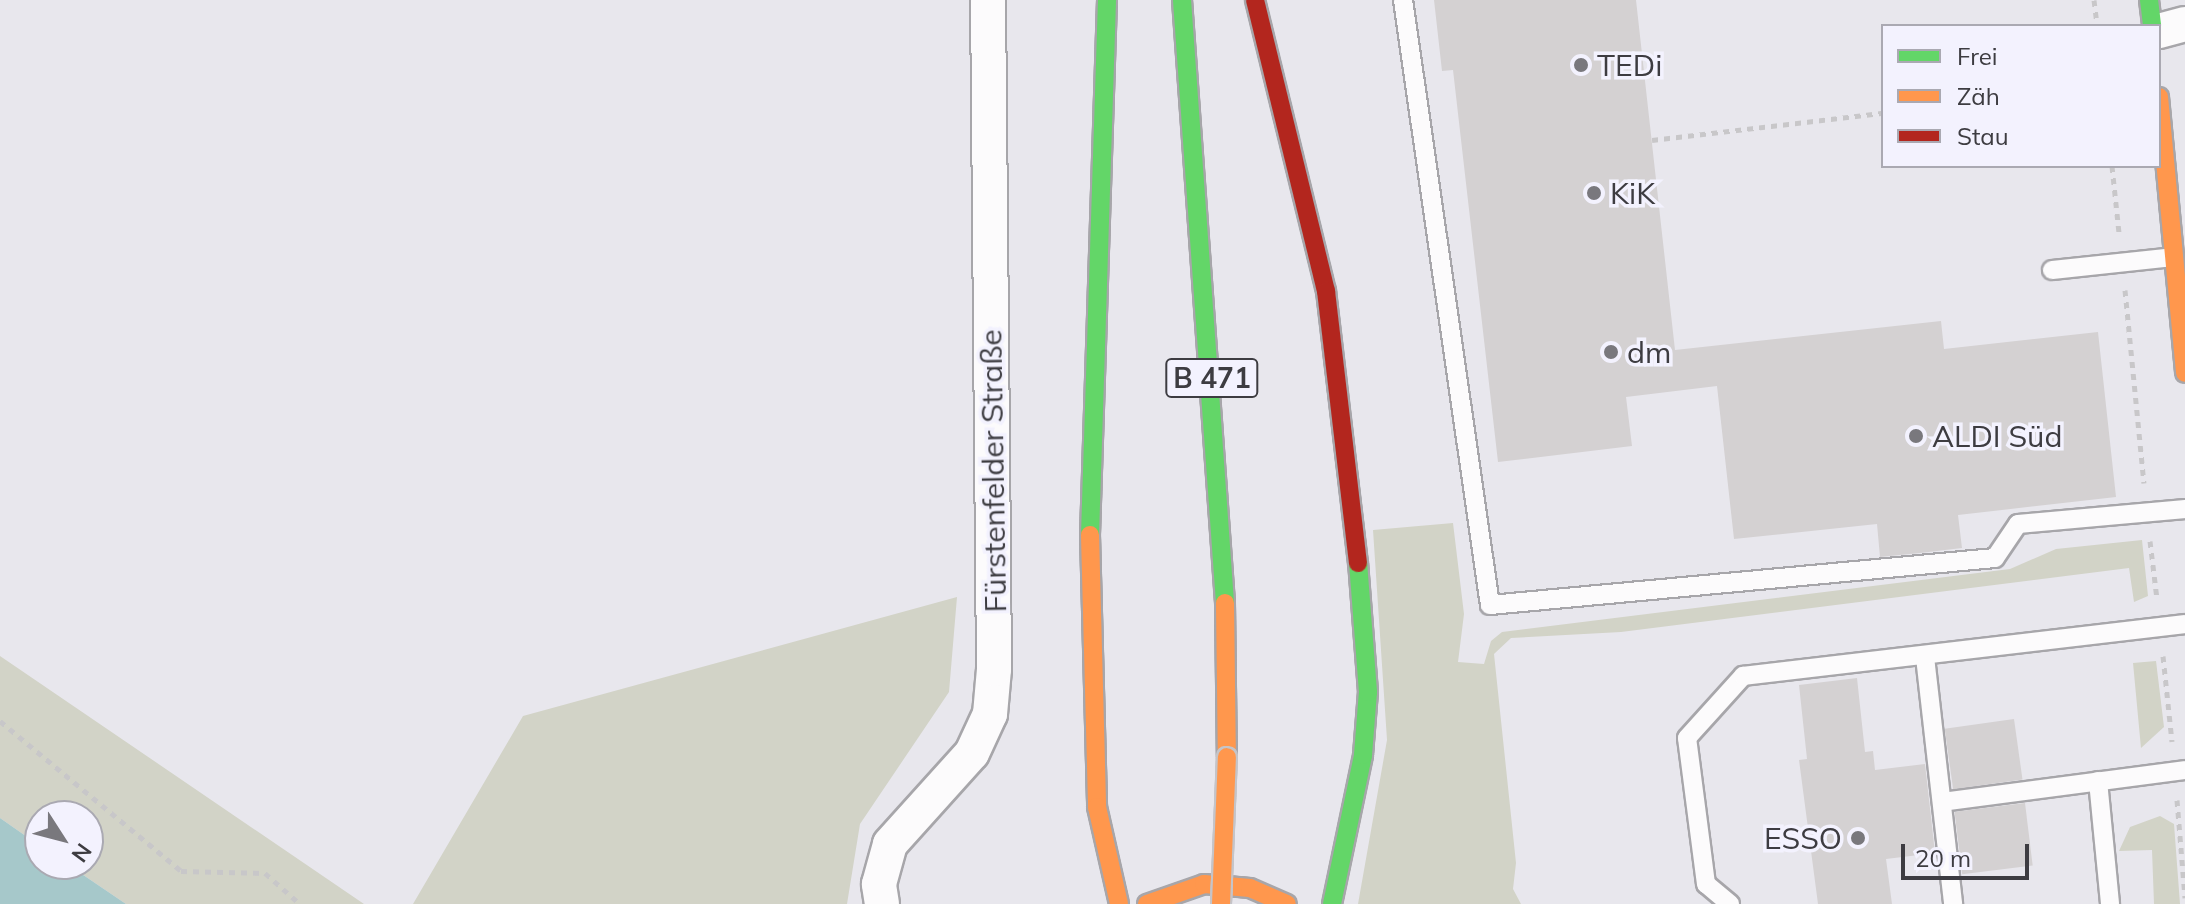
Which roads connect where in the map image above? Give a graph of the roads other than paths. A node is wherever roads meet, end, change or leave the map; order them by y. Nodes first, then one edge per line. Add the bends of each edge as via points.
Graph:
1 (988, 0) edge
2 (1107, 0) edge
3 (1182, 0) edge
4 (1255, 0) edge
5 (1403, 0) edge
6 (2149, 0) edge
7 (2152, 24) edge
8 (2185, 24) edge
9 (2161, 30) edge
10 (2161, 120) edge
11 (2173, 257) junction
12 (2052, 270) dead end
13 (2185, 373) edge
14 (2185, 509) edge
15 (2185, 624) edge
16 (1925, 657) junction
17 (2185, 770) edge
18 (2098, 781) junction
19 (1942, 802) junction
20 (882, 904) edge
21 (1119, 904) edge
22 (1147, 904) edge
23 (1221, 904) edge
24 (1287, 904) edge
25 (1332, 904) edge
26 (1730, 904) edge
27 (1953, 904) edge
28 (2110, 904) edge

1 - 20 street, Fürstenfelder Straße via 990,714 972,753 890,844 879,884
2 - 21 main road via 1088,612 1097,807
3 - 23 main road, B 471, bridge via 1224,556 1227,757
4 - 25 main road via 1326,291 1353,502 1368,692 1363,755
5 - 14 lane via 1490,605 1995,558 2018,524
6 - 7 main road
8 - 9 street
10 - 11 main road
11 - 12 lane
11 - 13 main road
15 - 16 lane
16 - 19 lane
16 - 26 lane via 1743,676 1687,738 1706,884
17 - 18 lane
18 - 19 lane
18 - 28 lane
19 - 27 lane
22 - 24 main road via 1204,884 1250,888

